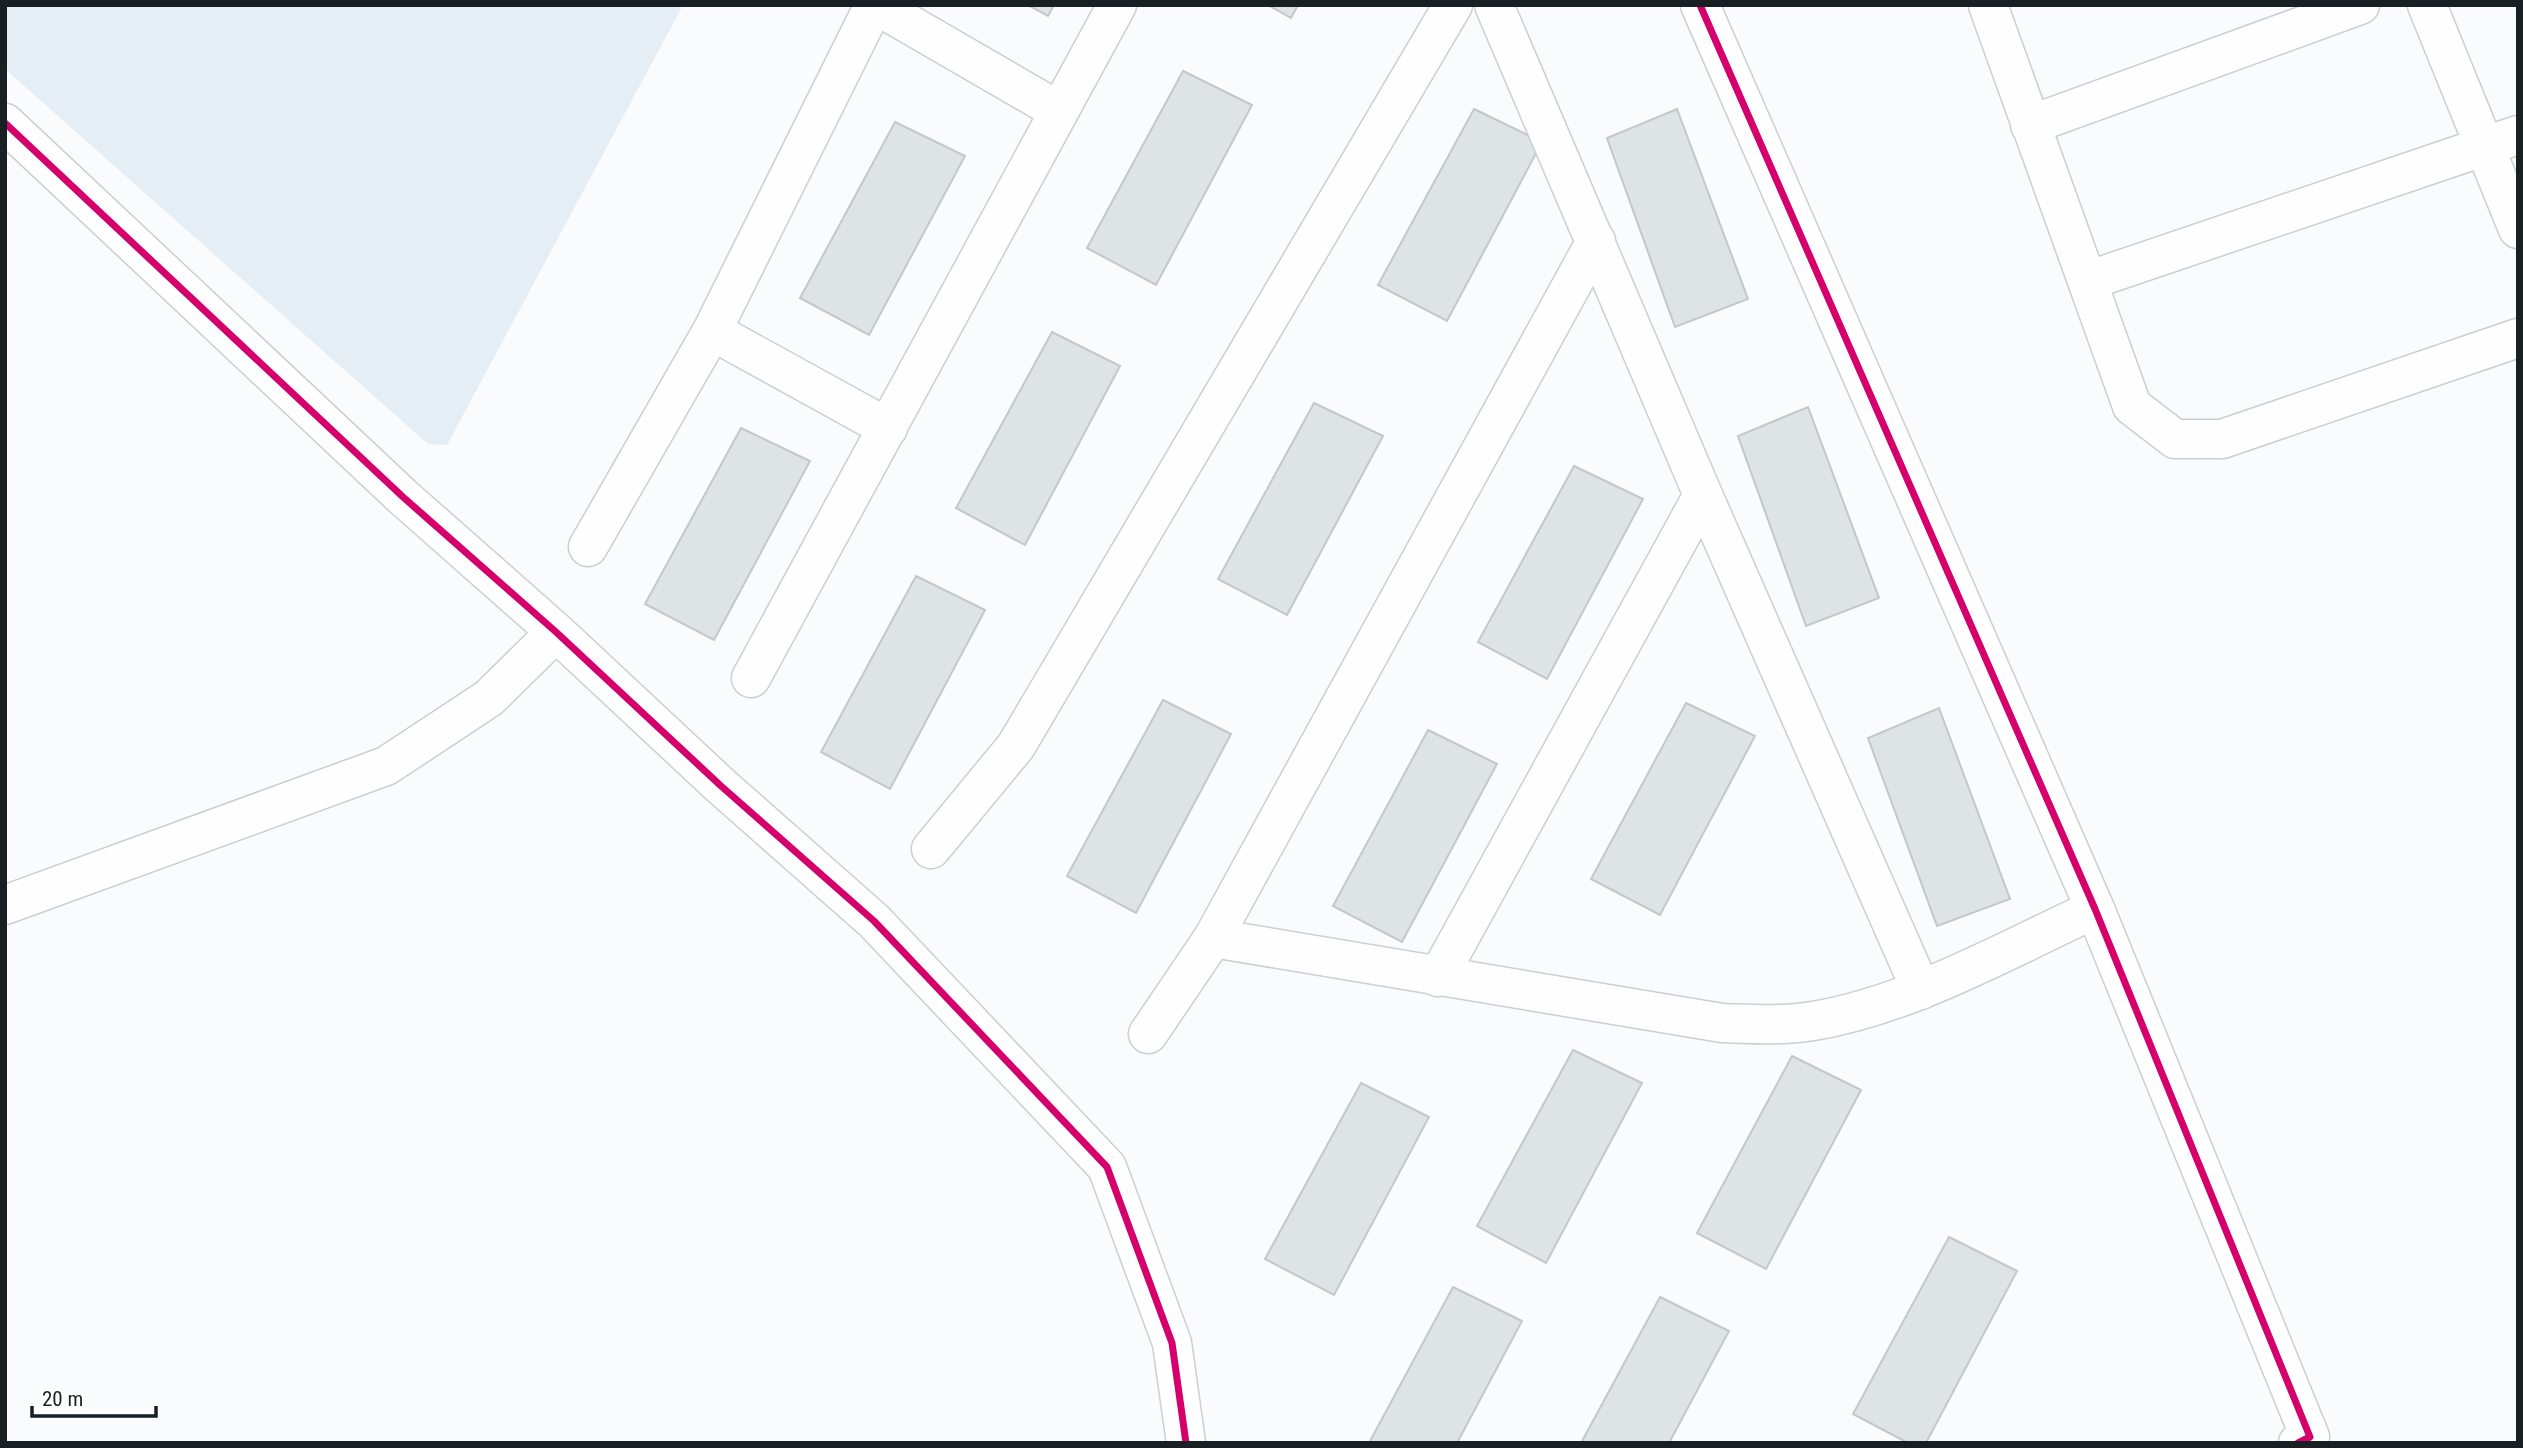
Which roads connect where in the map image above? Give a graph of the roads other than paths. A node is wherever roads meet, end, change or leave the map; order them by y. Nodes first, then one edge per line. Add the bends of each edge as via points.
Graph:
1 (875, 5) edge
2 (1117, 5) edge
3 (1453, 5) edge
4 (1493, 5) edge
5 (1700, 5) edge
6 (1987, 5) edge
7 (2360, 5) edge
8 (2427, 5) edge
9 (1059, 111) junction
10 (5, 123) edge
11 (2030, 125) junction
12 (2501, 141) edge
13 (2518, 229) edge
14 (1595, 241) junction
15 (2087, 281) junction
16 (712, 331) junction
17 (2518, 338) edge
18 (888, 428) junction
19 (1703, 495) junction
20 (588, 547) dead end
21 (555, 632) junction
22 (751, 678) dead end
23 (931, 849) dead end
24 (5, 905) edge
25 (2095, 909) junction
26 (1213, 938) junction
27 (1438, 977) junction
28 (1921, 990) junction
29 (1148, 1034) dead end
30 (1186, 1443) edge
31 (2298, 1443) edge

1 - 9 street
1 - 16 street
2 - 9 street
3 - 23 street via 1016,746
4 - 14 street
5 - 25 street
6 - 11 street
7 - 11 street
8 - 12 street
9 - 18 street
10 - 21 street via 403,497
11 - 15 street
12 - 13 street
12 - 15 street
14 - 19 street
14 - 26 street
15 - 17 street via 2132,406 2175,439 2222,439
16 - 18 street
16 - 20 street
18 - 22 street
19 - 27 street
19 - 28 street
21 - 24 street via 489,698 386,766
21 - 30 street via 874,921 1107,1167 1172,1343
25 - 28 street
25 - 31 street via 2310,1437
26 - 27 street
26 - 29 street
27 - 28 street via 1722,1023 1772,1025 1845,1015

